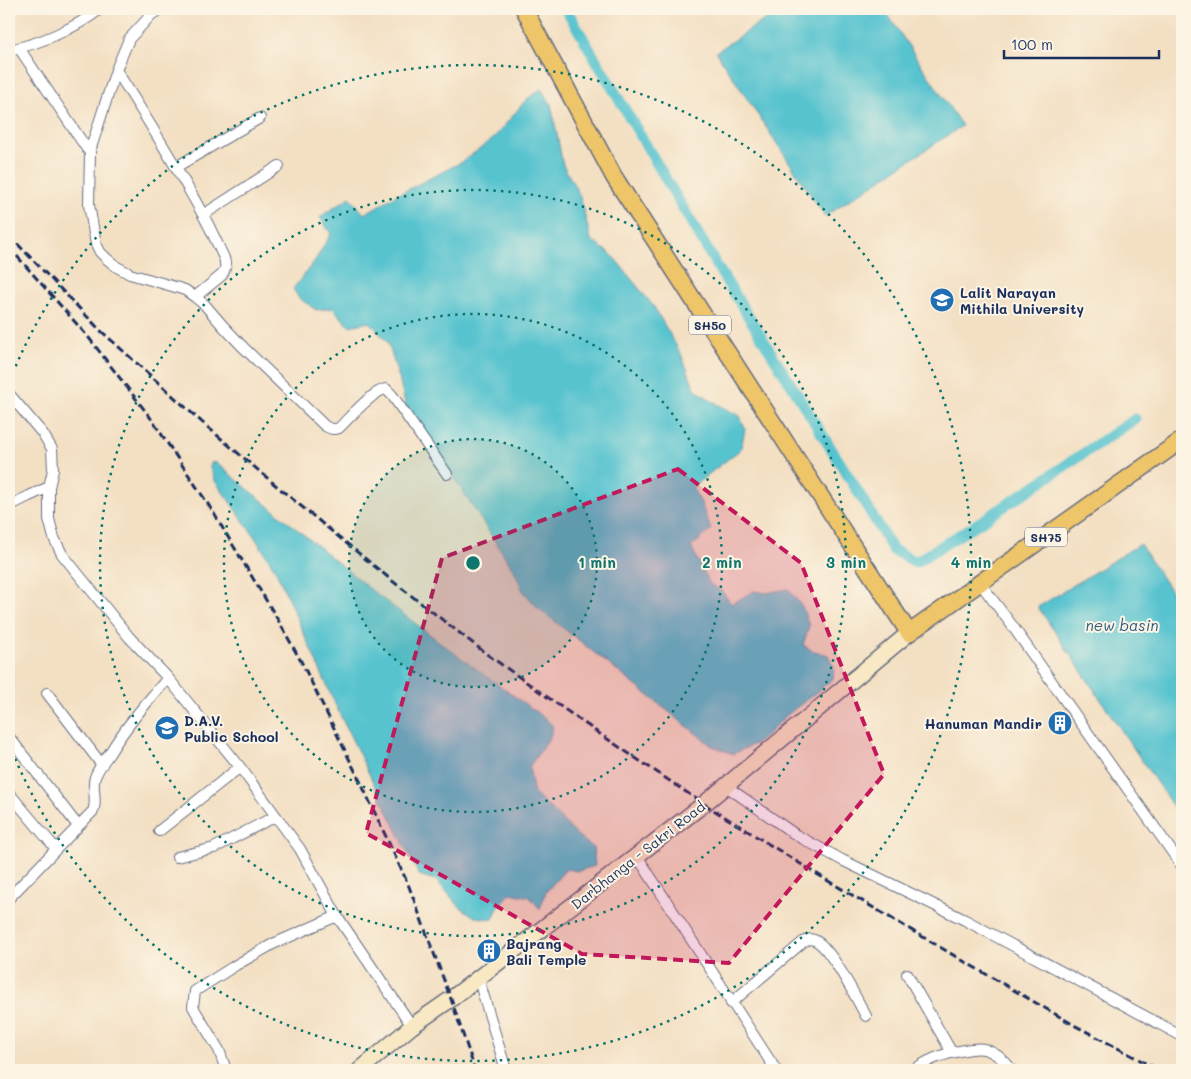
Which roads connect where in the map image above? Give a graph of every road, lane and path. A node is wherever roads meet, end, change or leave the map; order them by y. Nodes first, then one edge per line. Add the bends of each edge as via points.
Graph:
1 (100, 9) edge
2 (162, 9) edge
3 (524, 9) edge
4 (150, 11) edge
5 (14, 49) edge
6 (116, 70) junction
7 (260, 118) dead end
8 (90, 151) junction
9 (279, 166) dead end
10 (176, 167) junction
11 (203, 214) junction
12 (195, 297) junction
13 (9, 394) edge
14 (1182, 440) edge
15 (447, 474) dead end
16 (49, 487) junction
17 (9, 506) edge
18 (980, 583) junction
19 (909, 634) junction
20 (168, 678) junction
21 (47, 693) dead end
22 (9, 737) edge
23 (102, 765) junction
24 (240, 767) junction
25 (726, 786) junction
26 (9, 793) edge
27 (276, 816) junction
28 (78, 826) junction
29 (159, 830) dead end
30 (56, 849) junction
31 (637, 856) junction
32 (177, 857) dead end
33 (1182, 866) edge
34 (9, 898) edge
35 (337, 916) junction
36 (907, 974) dead end
37 (478, 977) junction
38 (731, 1003) junction
39 (866, 1016) dead end
40 (412, 1026) junction
41 (1182, 1036) edge
42 (952, 1053) junction
43 (226, 1070) edge
44 (360, 1070) edge
45 (506, 1070) edge
46 (776, 1070) edge
47 (913, 1070) edge
48 (1012, 1070) edge

1 - 5 street via 57,35
2 - 4 street
3 - 19 main road, SH50 via 614,177
4 - 6 street via 129,39
5 - 8 street
6 - 8 street
6 - 10 street
7 - 10 street
8 - 12 street via 89,205 100,252 130,274 185,290
9 - 11 street
10 - 11 street
11 - 12 street via 224,258 226,270
12 - 15 street via 331,429 339,428 379,390 389,391
13 - 16 street via 52,449 53,470
14 - 18 main road, SH75
16 - 17 street
16 - 20 street via 49,519 62,554 128,637
18 - 19 main road, SH75
18 - 33 street
19 - 25 main road, Darbhanga - Sakri Road
20 - 23 street via 132,718
20 - 24 street
21 - 23 street
22 - 28 street
23 - 28 street via 93,784 95,806
24 - 27 street
24 - 29 street
25 - 31 main road, Darbhanga - Sakri Road
25 - 41 street via 803,839 965,920
26 - 30 street
27 - 32 street via 214,848
27 - 35 street via 300,849
28 - 30 street
30 - 34 street
31 - 37 main road, Darbhanga - Sakri Road
31 - 38 street
35 - 40 street
35 - 43 street via 273,944 196,991 193,1007
36 - 42 street
37 - 40 main road, Darbhanga - Sakri Road
37 - 45 street
38 - 39 street via 803,942 811,939 816,940 834,961
38 - 46 street
40 - 44 main road, Darbhanga - Sakri Road
42 - 47 street
42 - 48 street via 983,1049 1003,1059

